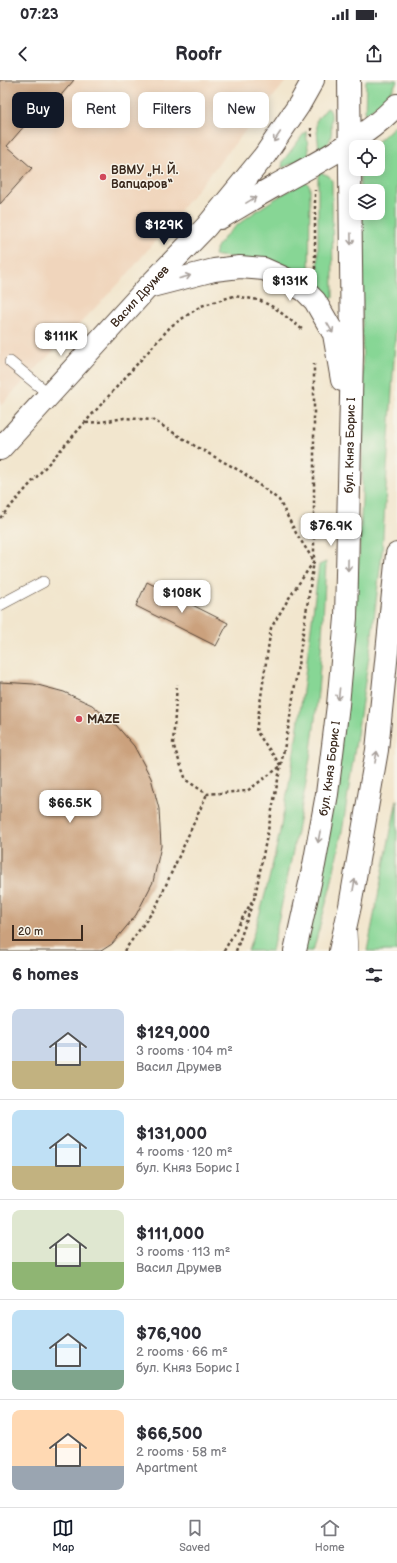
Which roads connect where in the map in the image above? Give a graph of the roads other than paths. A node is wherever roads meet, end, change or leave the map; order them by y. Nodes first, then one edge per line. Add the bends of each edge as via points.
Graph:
1 (349, 80) edge
2 (310, 87) edge
3 (397, 105) edge
4 (349, 140) edge
5 (354, 140) edge
6 (349, 144) edge
7 (349, 176) edge
8 (206, 227) junction
9 (147, 288) junction
10 (10, 362) dead end
11 (50, 395) junction
12 (351, 433) junction
13 (0, 449) edge
14 (397, 554) edge
15 (43, 582) dead end
16 (0, 606) edge
17 (350, 906) junction
18 (294, 951) edge
19 (340, 951) edge
20 (352, 951) edge

1 - 4 main road, бул. Княз Борис I
2 -> 8 main road, Васил Друмев via 265,155
3 - 5 main road
8 -> 6 main road
7 -> 12 main road, бул. Княз Борис I
8 - 9 main road, Васил Друмев
9 - 11 main road, Васил Друмев
9 -> 12 main road via 214,270 240,268 264,269 305,291 315,301 334,334
10 - 11 lane
11 - 13 main road, Васил Друмев
12 -> 18 main road, бул. Княз Борис I via 346,618 338,705 327,794
17 -> 14 main road via 377,750
15 - 16 lane
17 - 19 main road
17 - 20 lane

